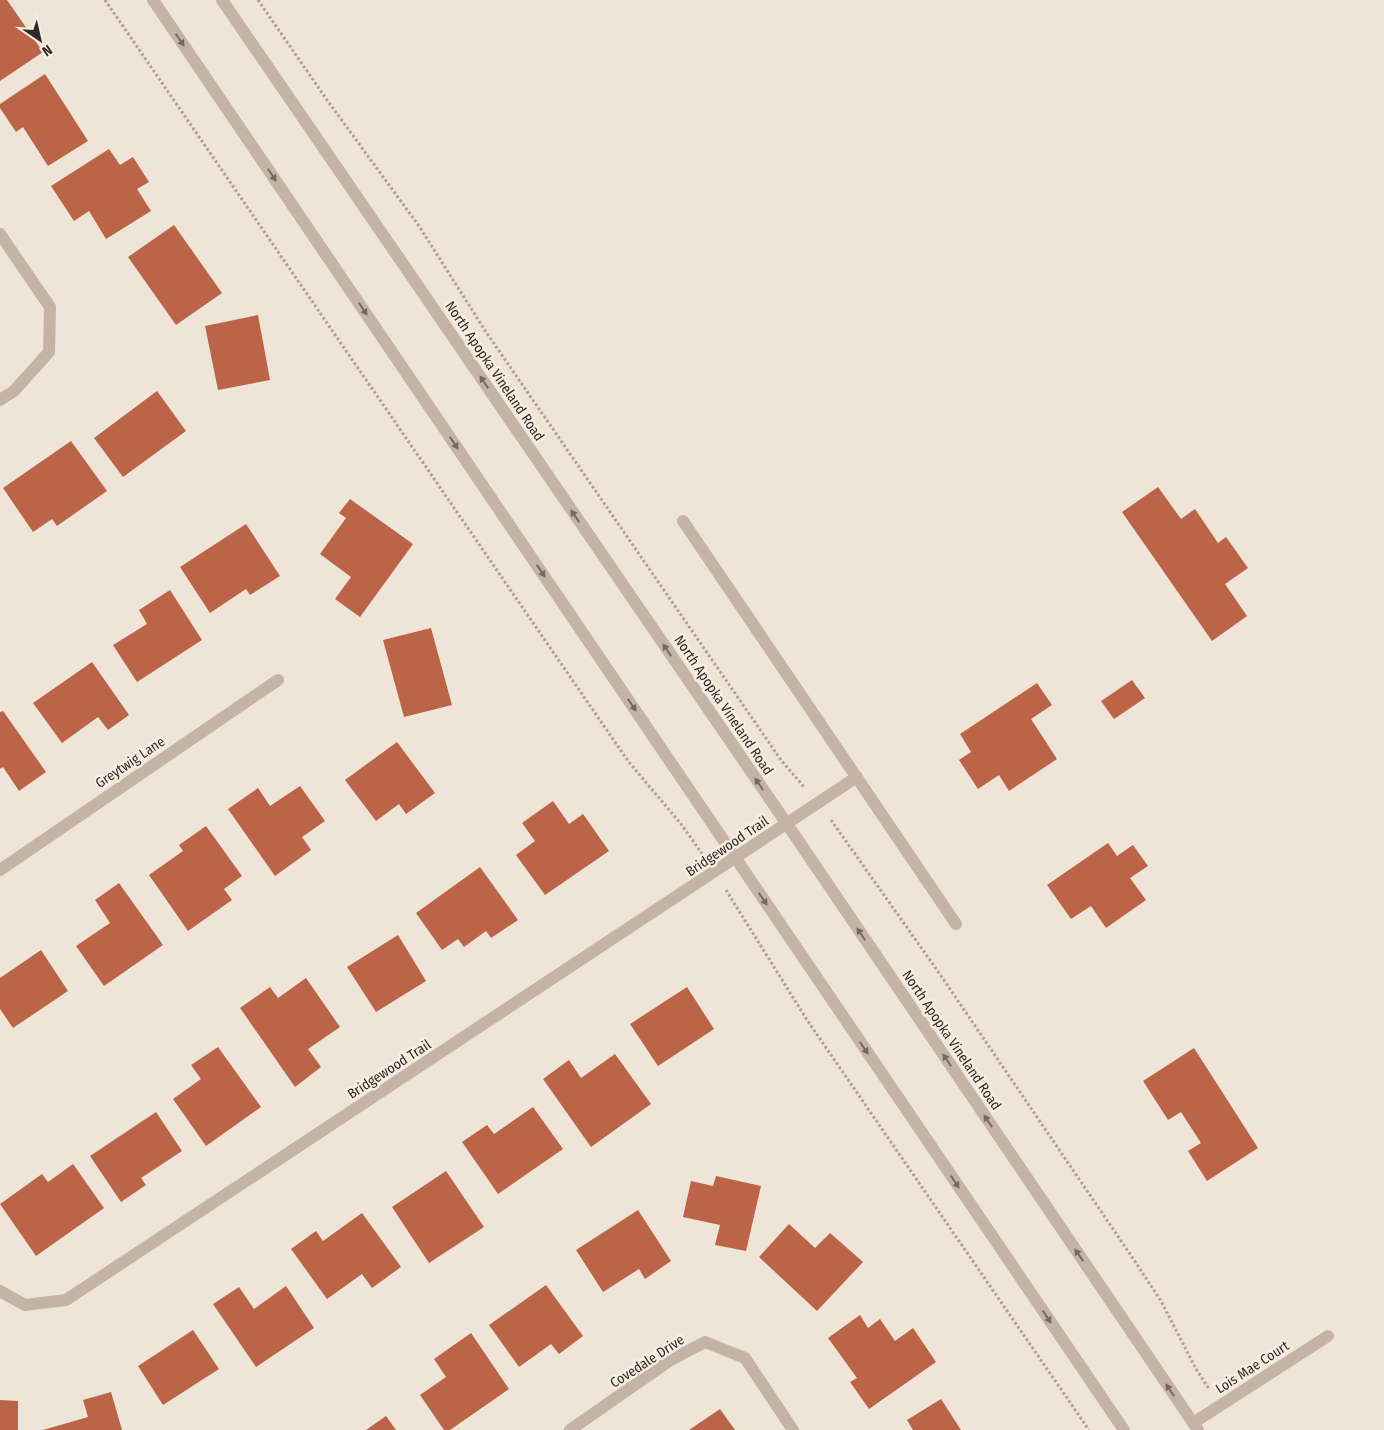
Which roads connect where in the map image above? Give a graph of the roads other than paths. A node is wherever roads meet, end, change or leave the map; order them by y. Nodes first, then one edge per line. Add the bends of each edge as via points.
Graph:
1 (153, 0) edge
2 (222, 0) edge
3 (0, 234) edge
4 (0, 400) edge
5 (683, 521) dead end
6 (278, 680) dead end
7 (857, 777) junction
8 (787, 824) junction
9 (736, 859) junction
10 (0, 870) edge
11 (956, 924) dead end
12 (0, 1291) edge
13 (1328, 1336) dead end
14 (1195, 1427) edge
15 (570, 1430) edge
16 (793, 1430) edge
17 (1124, 1430) edge

1 -> 9 street
8 -> 2 street, North Apopka Vineland Road
3 - 4 street via 50,307 49,352 14,391
5 - 7 street
6 - 10 street, Greytwig Lane
7 - 8 street, Bridgewood Trail
7 - 11 street
8 - 9 street, Bridgewood Trail
14 -> 8 street, North Apopka Vineland Road
9 - 12 street, Bridgewood Trail via 66,1300 25,1305
9 -> 17 street
13 - 14 street, Lois Mae Court via 1219,1406
15 - 16 street, Covedale Drive via 669,1361 705,1342 745,1358

